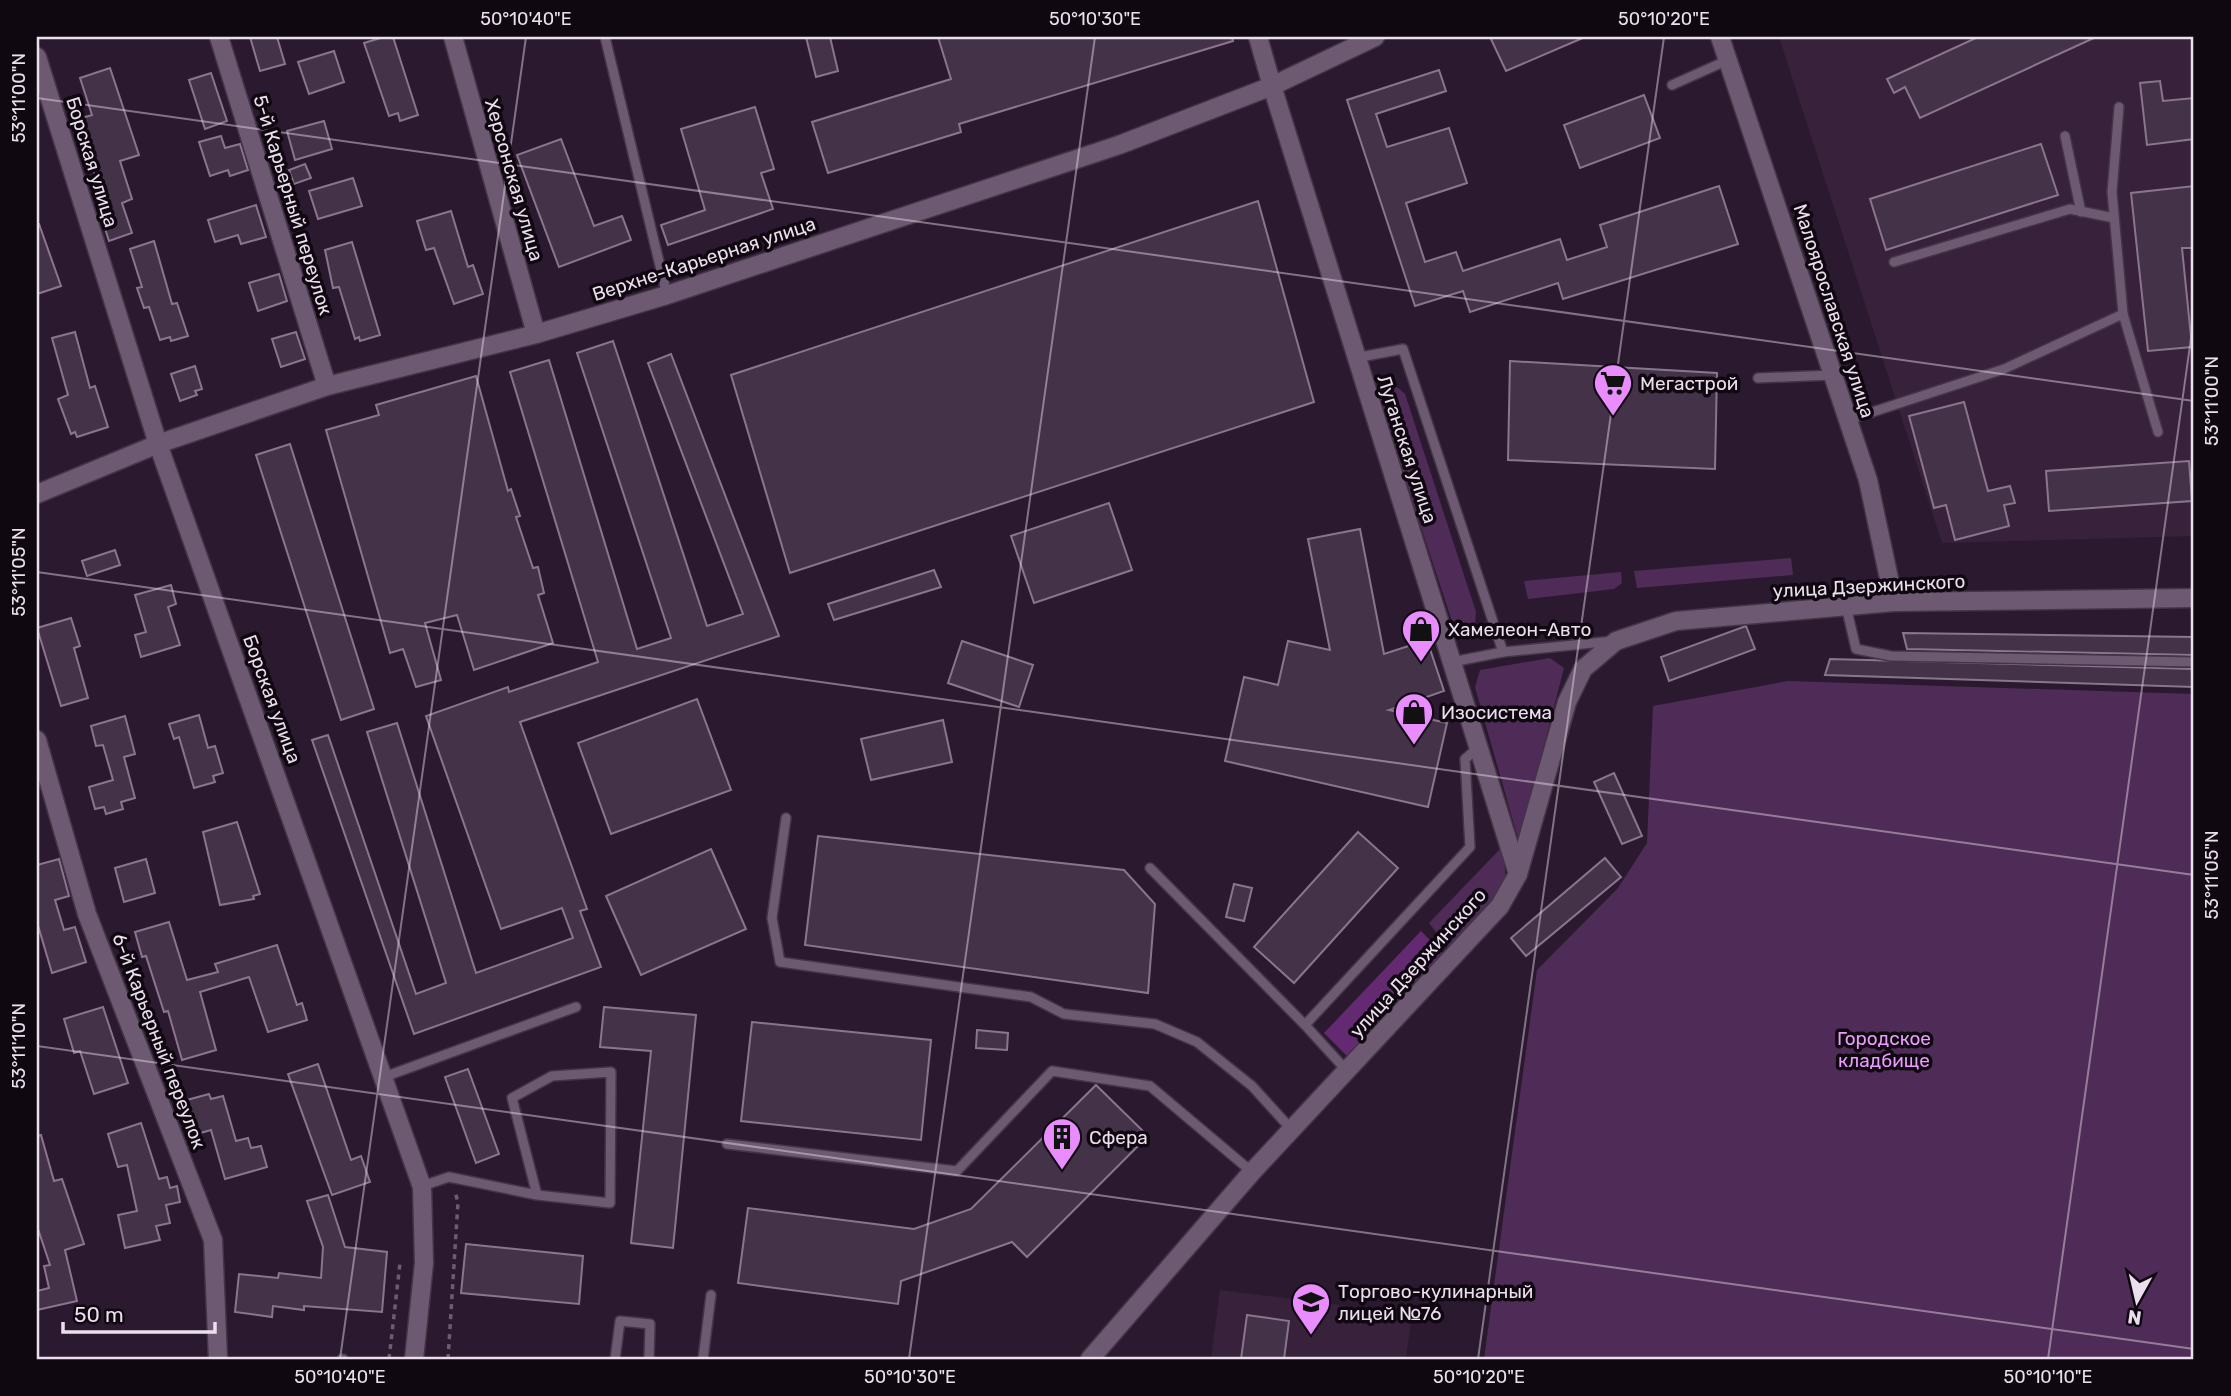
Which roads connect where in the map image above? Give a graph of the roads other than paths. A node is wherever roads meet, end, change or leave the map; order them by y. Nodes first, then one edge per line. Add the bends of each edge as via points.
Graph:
1 (219, 37) edge
2 (453, 37) edge
3 (605, 37) edge
4 (1258, 37) edge
5 (1375, 37) edge
6 (1720, 37) edge
7 (37, 57) edge
8 (1728, 60) junction
9 (1672, 85) dead end
10 (1272, 86) junction
11 (2119, 107) dead end
12 (2065, 136) dead end
13 (2081, 212) junction
14 (2114, 218) junction
15 (1894, 262) dead end
16 (667, 295) junction
17 (2123, 314) junction
18 (536, 334) junction
19 (1355, 358) junction
20 (1833, 375) junction
21 (1758, 379) dead end
22 (327, 386) junction
23 (1848, 420) junction
24 (2158, 432) dead end
25 (158, 444) junction
26 (37, 479) edge
27 (70, 480) junction
28 (37, 494) edge
29 (2194, 598) edge
30 (1894, 602) junction
31 (1846, 606) junction
32 (1616, 640) junction
33 (1503, 652) junction
34 (1452, 662) junction
35 (2194, 662) edge
36 (37, 740) edge
37 (1479, 747) junction
38 (786, 818) dead end
39 (1150, 868) dead end
40 (1518, 874) junction
41 (576, 1007) dead end
42 (1305, 1025) junction
43 (1348, 1071) junction
44 (384, 1077) junction
45 (1292, 1130) junction
46 (727, 1144) dead end
47 (1252, 1172) junction
48 (422, 1186) junction
49 (537, 1195) junction
50 (711, 1295) dead end
51 (218, 1359) edge
52 (414, 1359) edge
53 (615, 1359) edge
54 (649, 1359) edge
55 (703, 1359) edge
56 (1090, 1359) edge

1 - 22 street, 5-й Карьерный переулок
2 - 18 street, Херсонская улица
3 - 16 lane
4 - 10 street, Луганская улица
5 - 10 street, Верхне-Карьерная улица
6 - 8 street, Малоярославская улица
7 - 25 street, Борская улица
8 - 9 lane
8 - 20 street, Малоярославская улица
10 - 16 street, Верхне-Карьерная улица via 1119,145
10 - 19 street, Луганская улица
11 - 14 lane
12 - 13 lane
13 - 14 lane
13 - 15 lane via 2070,209
14 - 17 lane
16 - 18 street, Верхне-Карьерная улица
17 - 23 lane via 2004,369
17 - 24 lane
18 - 22 street, Верхне-Карьерная улица
19 - 33 lane via 1403,349
19 - 34 street, Луганская улица
20 - 21 lane
20 - 23 street, Малоярославская улица
22 - 25 street, Верхне-Карьерная улица
23 - 30 street, Малоярославская улица via 1868,480
25 - 27 street, Верхне-Карьерная улица
25 - 44 street, Борская улица
26 - 27 street
27 - 28 street, Верхне-Карьерная улица
29 - 30 street, улица Дзержинского
30 - 31 street, улица Дзержинского
31 - 32 street, улица Дзержинского via 1676,621
31 - 35 lane via 1856,649 1891,656
32 - 33 lane
32 - 40 street, улица Дзержинского via 1583,669 1567,702
33 - 34 lane
34 - 37 street, Луганская улица
36 - 51 street, 6-й Карьерный переулок via 88,914 214,1240
37 - 40 street, Луганская улица
37 - 42 lane via 1465,759 1471,847
38 - 45 lane via 772,918 780,962 1031,997 1064,1014 1155,1024 1197,1042 1252,1086
39 - 42 lane
40 - 43 street, улица Дзержинского via 1476,935
41 - 44 lane
42 - 43 lane
43 - 45 street, улица Дзержинского
44 - 48 street, Борская улица
45 - 47 street, улица Дзержинского
46 - 47 lane via 957,1171 1052,1071 1150,1086
47 - 56 street, улица Дзержинского
48 - 49 lane via 449,1177
48 - 52 street, Борская улица via 425,1240
49 - 49 lane via 610,1203 611,1072 552,1076 512,1098
50 - 55 lane
53 - 54 lane via 620,1321 650,1324

